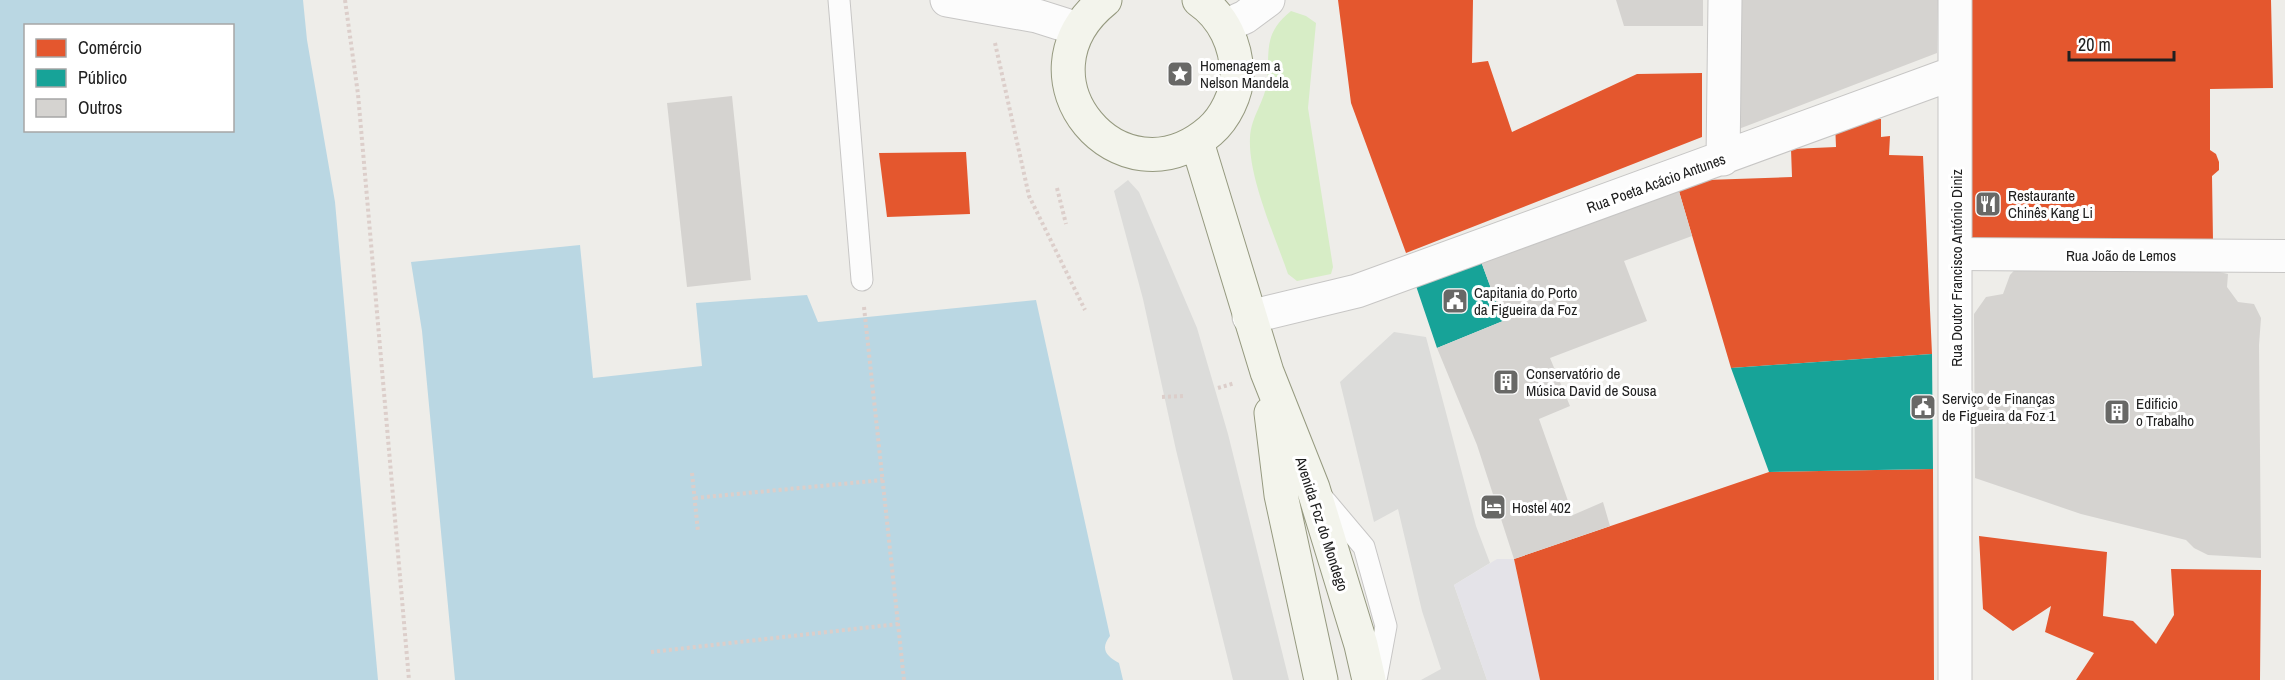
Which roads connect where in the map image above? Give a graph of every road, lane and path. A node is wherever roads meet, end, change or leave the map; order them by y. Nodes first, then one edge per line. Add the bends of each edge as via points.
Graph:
1 (345, 0) edge
2 (839, 0) edge
3 (947, 0) edge
4 (1105, 0) edge
5 (1199, 0) edge
6 (1268, 0) edge
7 (1725, 0) edge
8 (1955, 0) edge
9 (998, 9) junction
10 (1225, 26) junction
11 (1078, 29) junction
12 (1954, 73) junction
13 (1197, 142) junction
14 (1723, 159) junction
15 (1058, 188) dead end
16 (1066, 224) dead end
17 (1957, 254) junction
18 (2285, 256) edge
19 (862, 280) joint
20 (1085, 310) dead end
21 (1249, 317) junction
22 (1253, 376) junction
23 (1218, 388) dead end
24 (1183, 396) dead end
25 (1162, 397) dead end
26 (692, 473) dead end
27 (883, 480) junction
28 (1313, 488) junction
29 (695, 498) junction
30 (698, 532) dead end
31 (898, 624) junction
32 (651, 652) dead end
33 (409, 680) edge
34 (904, 680) edge
35 (1322, 680) edge
36 (1369, 680) edge
37 (1376, 680) edge
38 (1955, 680) edge

1 - 33 path via 358,94
2 - 19 lane
3 - 9 street
4 - 11 main road
5 - 10 main road
6 - 10 street
7 - 14 street
8 - 12 street, Rua Doutor Francisco António Diniz
9 - 11 street
9 - 20 path via 993,36 1029,196
10 - 13 main road via 1235,51 1237,77 1231,102 1217,125
11 - 13 main road via 1068,59 1069,86 1078,111 1094,132 1118,148 1147,155 1173,152
12 - 14 street, Rua Poeta Acácio Antunes
12 - 17 street, Rua Doutor Francisco António Diniz
13 - 21 main road, Avenida Foz do Mondego
14 - 21 street, Rua Poeta Acácio Antunes via 1357,291
15 - 16 path
17 - 18 street, Rua João de Lemos
17 - 38 street, Rua Doutor Francisco António Diniz
19 - 27 path
21 - 22 main road, Avenida Foz do Mondego
22 - 23 path
22 - 28 main road, Avenida Foz do Mondego
22 - 35 main road, Avenida Foz do Mondego
24 - 25 path
26 - 29 path
27 - 29 path
27 - 31 path
28 - 36 main road, Avenida Foz do Mondego
28 - 37 lane via 1364,547 1386,626
29 - 30 path
31 - 32 path
31 - 34 path

